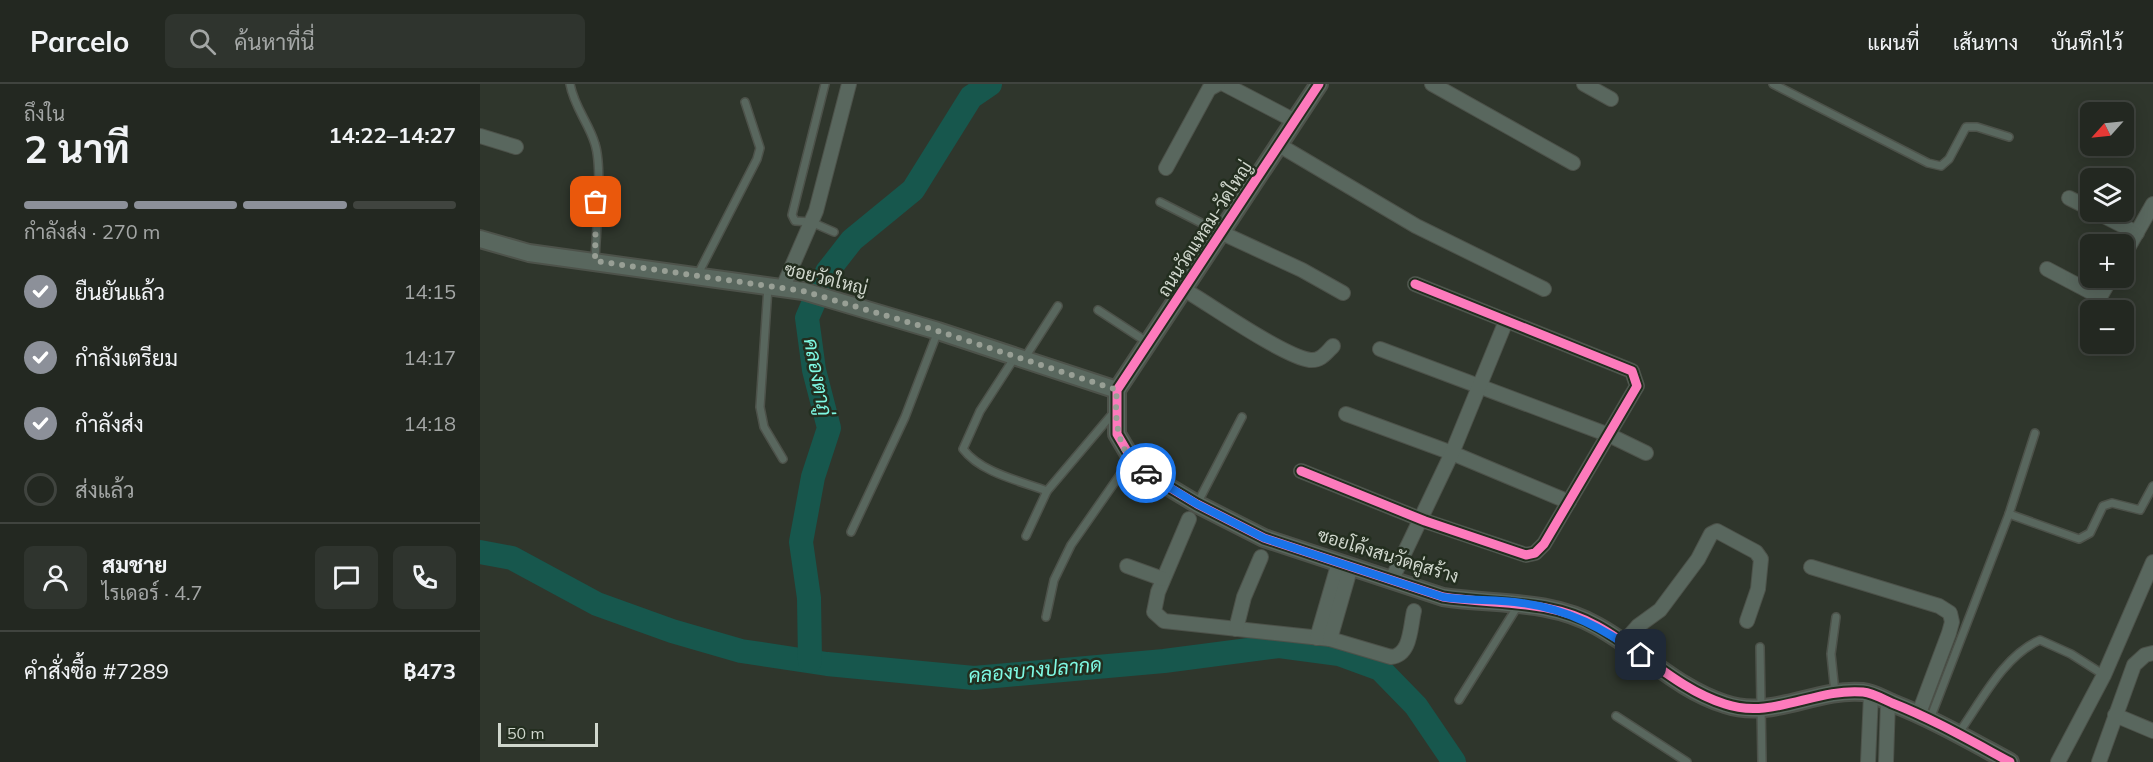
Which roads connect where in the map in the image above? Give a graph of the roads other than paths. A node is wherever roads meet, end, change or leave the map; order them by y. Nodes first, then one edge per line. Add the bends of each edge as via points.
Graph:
1 (570, 84) edge
2 (825, 84) edge
3 (849, 84) edge
4 (1218, 84) edge
5 (1224, 84) edge
6 (1319, 84) edge
7 (1432, 84) edge
8 (1584, 84) edge
9 (1773, 84) edge
10 (1611, 99) dead end
11 (746, 102) dead end
12 (1295, 121) junction
13 (480, 136) edge
14 (2009, 137) dead end
15 (1279, 145) junction
16 (516, 147) dead end
17 (1573, 163) dead end
18 (1166, 168) dead end
19 (2069, 198) dead end
20 (1160, 201) dead end
21 (2080, 204) edge
22 (2151, 211) edge
23 (811, 222) junction
24 (2116, 222) edge
25 (834, 232) dead end
26 (1222, 233) junction
27 (2137, 233) junction
28 (2134, 238) edge
29 (480, 239) edge
30 (595, 261) junction
31 (2047, 269) dead end
32 (697, 275) junction
33 (1415, 284) dead end
34 (776, 286) junction
35 (2080, 286) edge
36 (2083, 288) edge
37 (2105, 288) edge
38 (1544, 289) dead end
39 (1185, 290) junction
40 (1342, 293) dead end
41 (1059, 306) dead end
42 (1098, 310) dead end
43 (1506, 321) junction
44 (938, 331) junction
45 (1149, 343) junction
46 (1333, 346) dead end
47 (1380, 349) dead end
48 (1019, 358) junction
49 (1480, 385) junction
50 (1117, 390) junction
51 (1115, 411) junction
52 (1346, 414) dead end
53 (1242, 417) dead end
54 (2035, 433) dead end
55 (1609, 435) junction
56 (1452, 453) junction
57 (1646, 453) dead end
58 (783, 459) dead end
59 (1131, 459) junction
60 (1301, 471) dead end
61 (2153, 486) edge
62 (1047, 491) junction
63 (1569, 502) junction
64 (1197, 504) junction
65 (2009, 514) junction
66 (1424, 516) junction
67 (1189, 519) dead end
68 (851, 532) dead end
69 (1026, 536) dead end
70 (1262, 557) dead end
71 (2153, 562) edge
72 (1345, 564) junction
73 (1127, 566) dead end
74 (1811, 567) dead end
75 (1163, 579) junction
76 (1396, 580) junction
77 (1520, 602) junction
78 (1414, 611) dead end
79 (1046, 617) dead end
80 (1836, 617) dead end
81 (1747, 621) dead end
82 (1236, 628) junction
83 (1324, 639) junction
84 (1623, 643) junction
85 (1760, 647) dead end
86 (2153, 653) edge
87 (2104, 675) junction
88 (1835, 693) junction
89 (1871, 695) junction
90 (1459, 700) dead end
91 (1888, 701) junction
92 (1760, 710) junction
93 (2115, 715) junction
94 (1616, 716) dead end
95 (1924, 716) junction
96 (2153, 731) edge
97 (1958, 734) junction
98 (1687, 762) edge
99 (1762, 762) edge
100 (1868, 762) edge
101 (1886, 762) edge
102 (2010, 762) edge
103 (2058, 762) edge
104 (2099, 762) edge

1 - 30 lane via 573,100 596,144
2 - 23 lane via 792,215 795,221
3 - 23 street
4 - 18 street via 1209,89
5 - 12 street
6 - 12 street, ถนนวัดแหลม-วัดใหญ่
7 - 17 street
8 - 10 street
9 - 14 lane via 1928,163 1941,166 1949,159 1965,127
11 - 32 lane via 760,148 757,159
12 - 15 street, ถนนวัดแหลม-วัดใหญ่
13 - 16 street
15 - 26 street, ถนนวัดแหลม-วัดใหญ่
15 - 38 street via 1416,226
19 - 21 street
20 - 26 lane
22 - 27 street
23 - 25 lane
23 - 34 street
24 - 27 street
26 - 39 street, ถนนวัดแหลม-วัดใหญ่
26 - 40 street
27 - 28 street
29 - 30 street, ซอยวัดใหญ่ via 521,251
30 - 32 street, ซอยวัดใหญ่
31 - 35 street
32 - 34 street, ซอยวัดใหญ่
33 - 43 street
34 - 44 street, ซอยวัดใหญ่
34 - 58 lane via 760,407 764,427
36 - 37 street via 2100,297
39 - 45 street, ถนนวัดแหลม-วัดใหญ่
39 - 46 street via 1288,352 1311,360 1322,358
41 - 48 lane
42 - 45 lane
43 - 49 street
43 - 55 street via 1632,371 1637,386
44 - 48 street, ซอยวัดใหญ่
44 - 68 lane via 905,417
45 - 50 street, ถนนวัดแหลม-วัดใหญ่
47 - 49 street
48 - 50 street, ซอยวัดใหญ่
48 - 62 lane via 980,411 963,449 992,470
49 - 55 street
49 - 56 street
50 - 51 street, ซอยโค้งสนวัดคู่สร้าง
51 - 59 street, ซอยโค้งสนวัดคู่สร้าง via 1117,434
51 - 62 lane
52 - 56 street
53 - 64 lane
54 - 65 lane
55 - 57 street
55 - 63 street
56 - 63 street
56 - 66 street
59 - 64 street, ซอยโค้งสนวัดคู่สร้าง via 1137,468
59 - 79 lane via 1071,545 1054,580
60 - 66 street
61 - 65 lane via 2140,510 2112,503 2103,507 2090,533 2079,538
62 - 69 lane
63 - 66 street via 1544,544 1535,554 1526,555
64 - 72 street, ซอยโค้งสนวัดคู่สร้าง via 1264,538
65 - 95 lane
66 - 76 street
67 - 75 street
70 - 82 street via 1244,597
71 - 87 street
72 - 76 street, ซอยโค้งสนวัดคู่สร้าง
72 - 83 street
73 - 75 street
74 - 95 street via 1939,606 1950,613 1952,622
75 - 82 street via 1154,612 1157,617
76 - 77 street, ซอยโค้งสนวัดคู่สร้าง via 1443,597
77 - 84 street, ซอยโค้งสนวัดคู่สร้าง via 1596,625
77 - 90 lane
78 - 83 street via 1405,651 1400,656
80 - 88 lane via 1831,654
81 - 84 street via 1758,589 1761,559 1756,552 1718,531 1711,534 1698,559 1660,610
82 - 83 street
84 - 92 street, ซอยโค้งสนวัดคู่สร้าง via 1677,680 1722,704
85 - 92 lane
86 - 93 street via 2134,665
87 - 97 lane via 2040,640 2012,659
87 - 103 street
88 - 89 street, ซอยโค้งสนวัดคู่สร้าง
88 - 92 street, ซอยโค้งสนวัดคู่สร้าง
89 - 91 street, ซอยโค้งสนวัดคู่สร้าง
89 - 100 street
91 - 95 street, ซอยโค้งสนวัดคู่สร้าง
91 - 101 street
92 - 99 lane
93 - 96 street
93 - 104 street
94 - 98 lane
95 - 97 street, ซอยโค้งสนวัดคู่สร้าง
97 - 102 street, ซอยโค้งสนวัดคู่สร้าง

